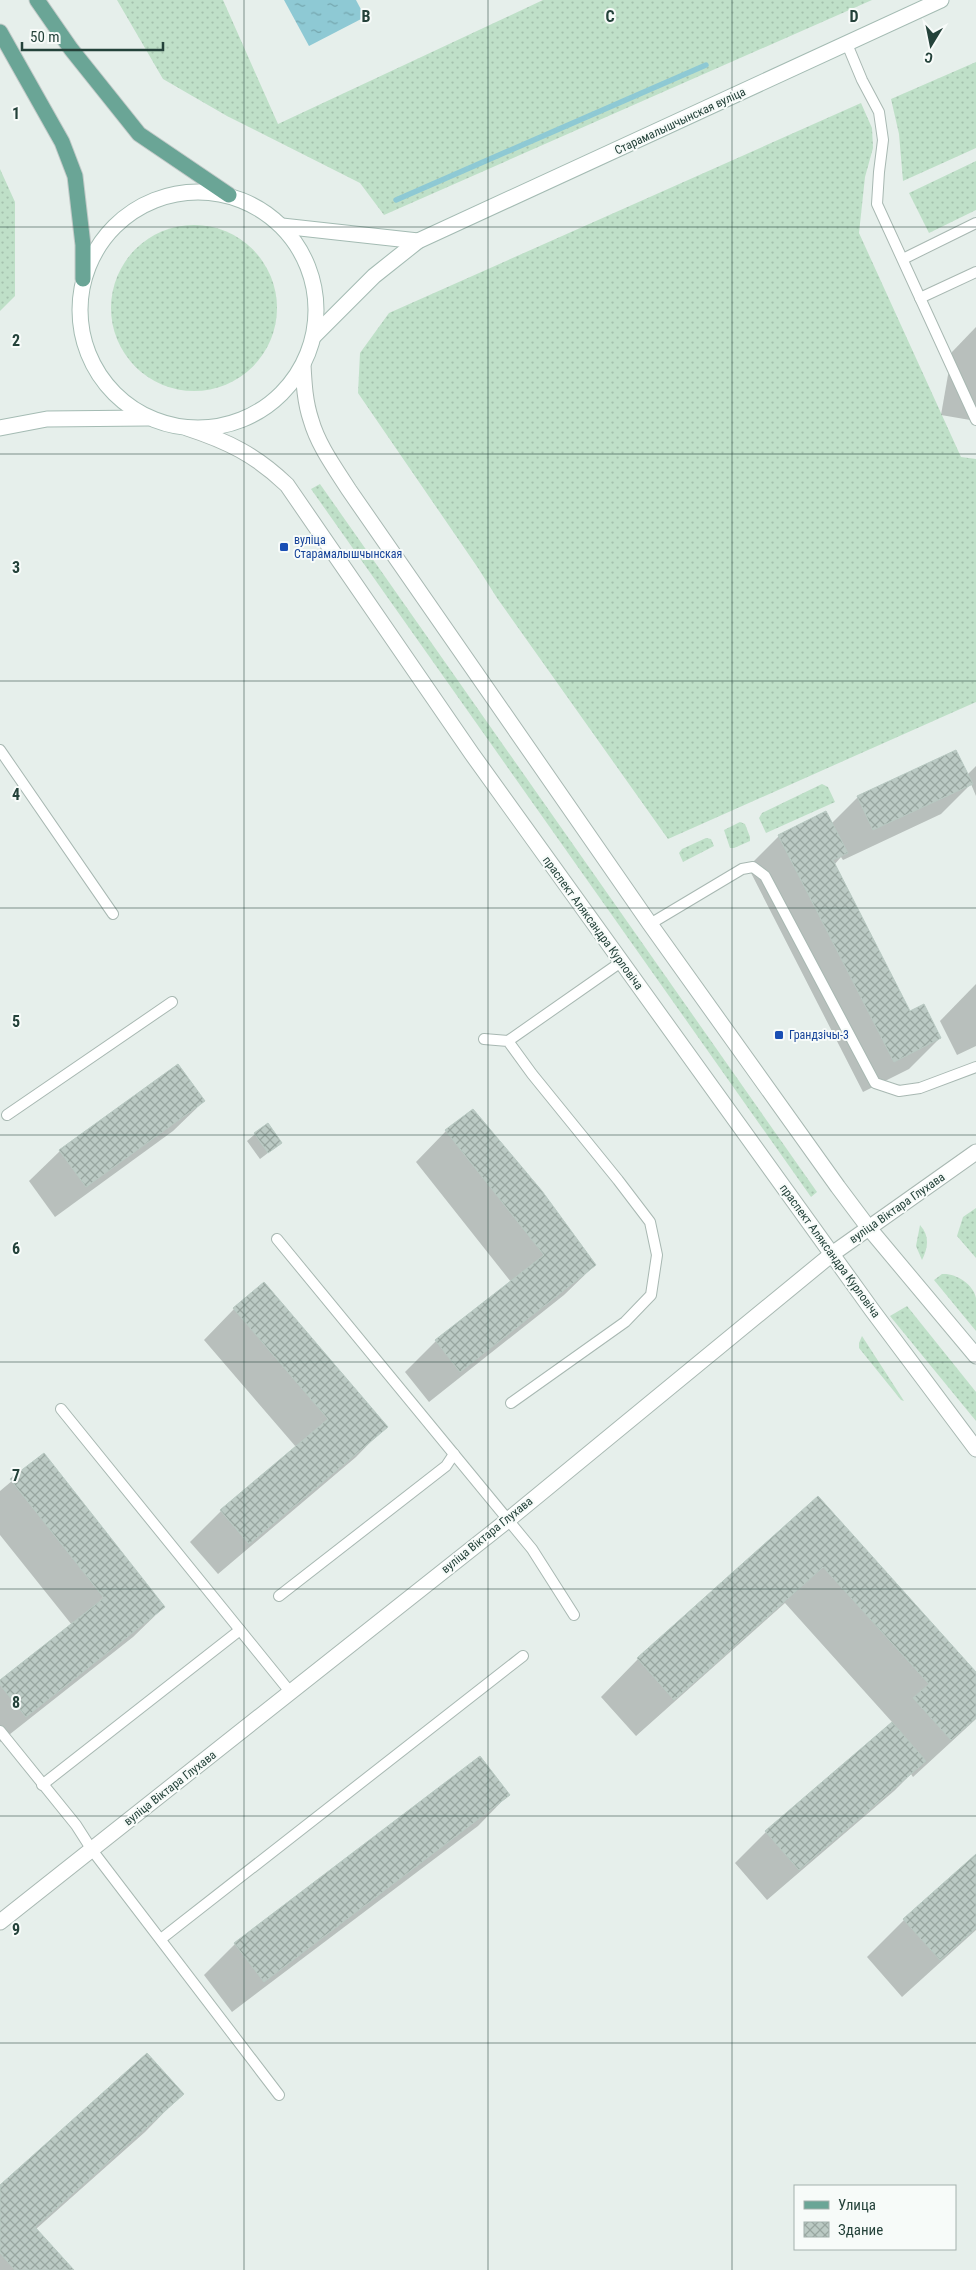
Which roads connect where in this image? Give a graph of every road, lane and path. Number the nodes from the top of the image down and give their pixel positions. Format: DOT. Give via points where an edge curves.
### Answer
graph roads {
  1 [pos="37,0"];
  2 [pos="941,0"];
  3 [pos="0,32"];
  4 [pos="847,44"];
  5 [pos="229,195"];
  6 [pos="976,223"];
  7 [pos="282,226"];
  8 [pos="418,241"];
  9 [pos="903,259"];
  10 [pos="976,272"];
  11 [pos="83,279"];
  12 [pos="920,298"];
  13 [pos="314,336"];
  14 [pos="304,365"];
  15 [pos="148,418"];
  16 [pos="976,420"];
  17 [pos="0,428"];
  18 [pos="187,428"];
  19 [pos="0,750"];
  20 [pos="113,914"];
  21 [pos="650,924"];
  22 [pos="621,962"];
  23 [pos="172,1002"];
  24 [pos="484,1039"];
  25 [pos="508,1041"];
  26 [pos="976,1067"];
  27 [pos="7,1115"];
  28 [pos="976,1152"];
  29 [pos="868,1228"];
  30 [pos="277,1239"];
  31 [pos="832,1254"];
  32 [pos="976,1356"];
  33 [pos="511,1403"];
  34 [pos="61,1408"];
  35 [pos="976,1449"];
  36 [pos="454,1454"];
  37 [pos="508,1520"];
  38 [pos="279,1596"];
  39 [pos="574,1615"];
  40 [pos="240,1630"];
  41 [pos="524,1656"];
  42 [pos="291,1693"];
  43 [pos="0,1731"];
  44 [pos="42,1785"];
  45 [pos="92,1850"];
  46 [pos="0,1922"];
  47 [pos="161,1939"];
  48 [pos="279,2095"];
  1 -- 5 [label="main road" via="71,49 139,134"];
  2 -- 4 [label="street, Старамалышчынская вуліца"];
  3 -- 11 [label="main road" via="62,142 75,176 83,245"];
  4 -- 8 [label="street, Старамалышчынская вуліца"];
  4 -- 9 [label="lane" via="879,112 883,140 877,204"];
  5 -- 7 [label="street, Старамалышчынская вуліца" via="258,207"];
  5 -- 11 [label="street, Старамалышчынская вуліца" via="184,192 160,197 137,207 111,229 96,248"];
  6 -- 9 [label="lane"];
  7 -- 8 [label="street"];
  7 -- 13 [label="street, Старамалышчынская вуліца" via="298,245 310,268 317,301"];
  8 -- 13 [label="street, Старамалышчынская вуліца" via="374,276"];
  9 -- 12 [label="lane"];
  10 -- 12 [label="lane"];
  11 -- 15 [label="street, Старамалышчынская вуліца" via="79,308 86,350 98,375 119,398"];
  12 -- 16 [label="lane"];
  13 -- 14 [label="street, Старамалышчынская вуліца"];
  14 -- 18 [label="street, Старамалышчынская вуліца" via="279,397 257,413 224,426"];
  14 -- 21 [label="street" via="311,422 339,475"];
  15 -- 17 [label="street" via="47,419"];
  15 -- 18 [label="street"];
  18 -- 22 [label="street, праспект Аляксандра Курловіча" via="249,453 287,484 472,754"];
  19 -- 20 [label="lane"];
  21 -- 26 [label="lane" via="742,869 753,867 765,876 875,1083 899,1091 920,1088"];
  21 -- 29 [label="street"];
  22 -- 25 [label="lane"];
  22 -- 31 [label="street, праспект Аляксандра Курловіча"];
  23 -- 27 [label="lane"];
  24 -- 25 [label="lane"];
  25 -- 33 [label="lane" via="650,1222 658,1255 650,1295 625,1322"];
  28 -- 29 [label="street, вуліца Віктара Глухава"];
  29 -- 31 [label="street, вуліца Віктара Глухава"];
  29 -- 32 [label="street"];
  30 -- 36 [label="lane"];
  31 -- 35 [label="street, праспект Аляксандра Курловіча"];
  31 -- 37 [label="street, вуліца Віктара Глухава"];
  34 -- 40 [label="lane"];
  36 -- 37 [label="lane"];
  36 -- 38 [label="lane" via="446,1466"];
  37 -- 39 [label="lane" via="532,1549"];
  37 -- 42 [label="street, вуліца Віктара Глухава"];
  40 -- 42 [label="lane"];
  40 -- 44 [label="lane"];
  41 -- 47 [label="lane"];
  42 -- 45 [label="street, вуліца Віктара Глухава"];
  43 -- 44 [label="lane"];
  44 -- 45 [label="lane" via="76,1825"];
  45 -- 46 [label="street, вуліца Віктара Глухава"];
  45 -- 47 [label="lane"];
  47 -- 48 [label="lane"];
}
